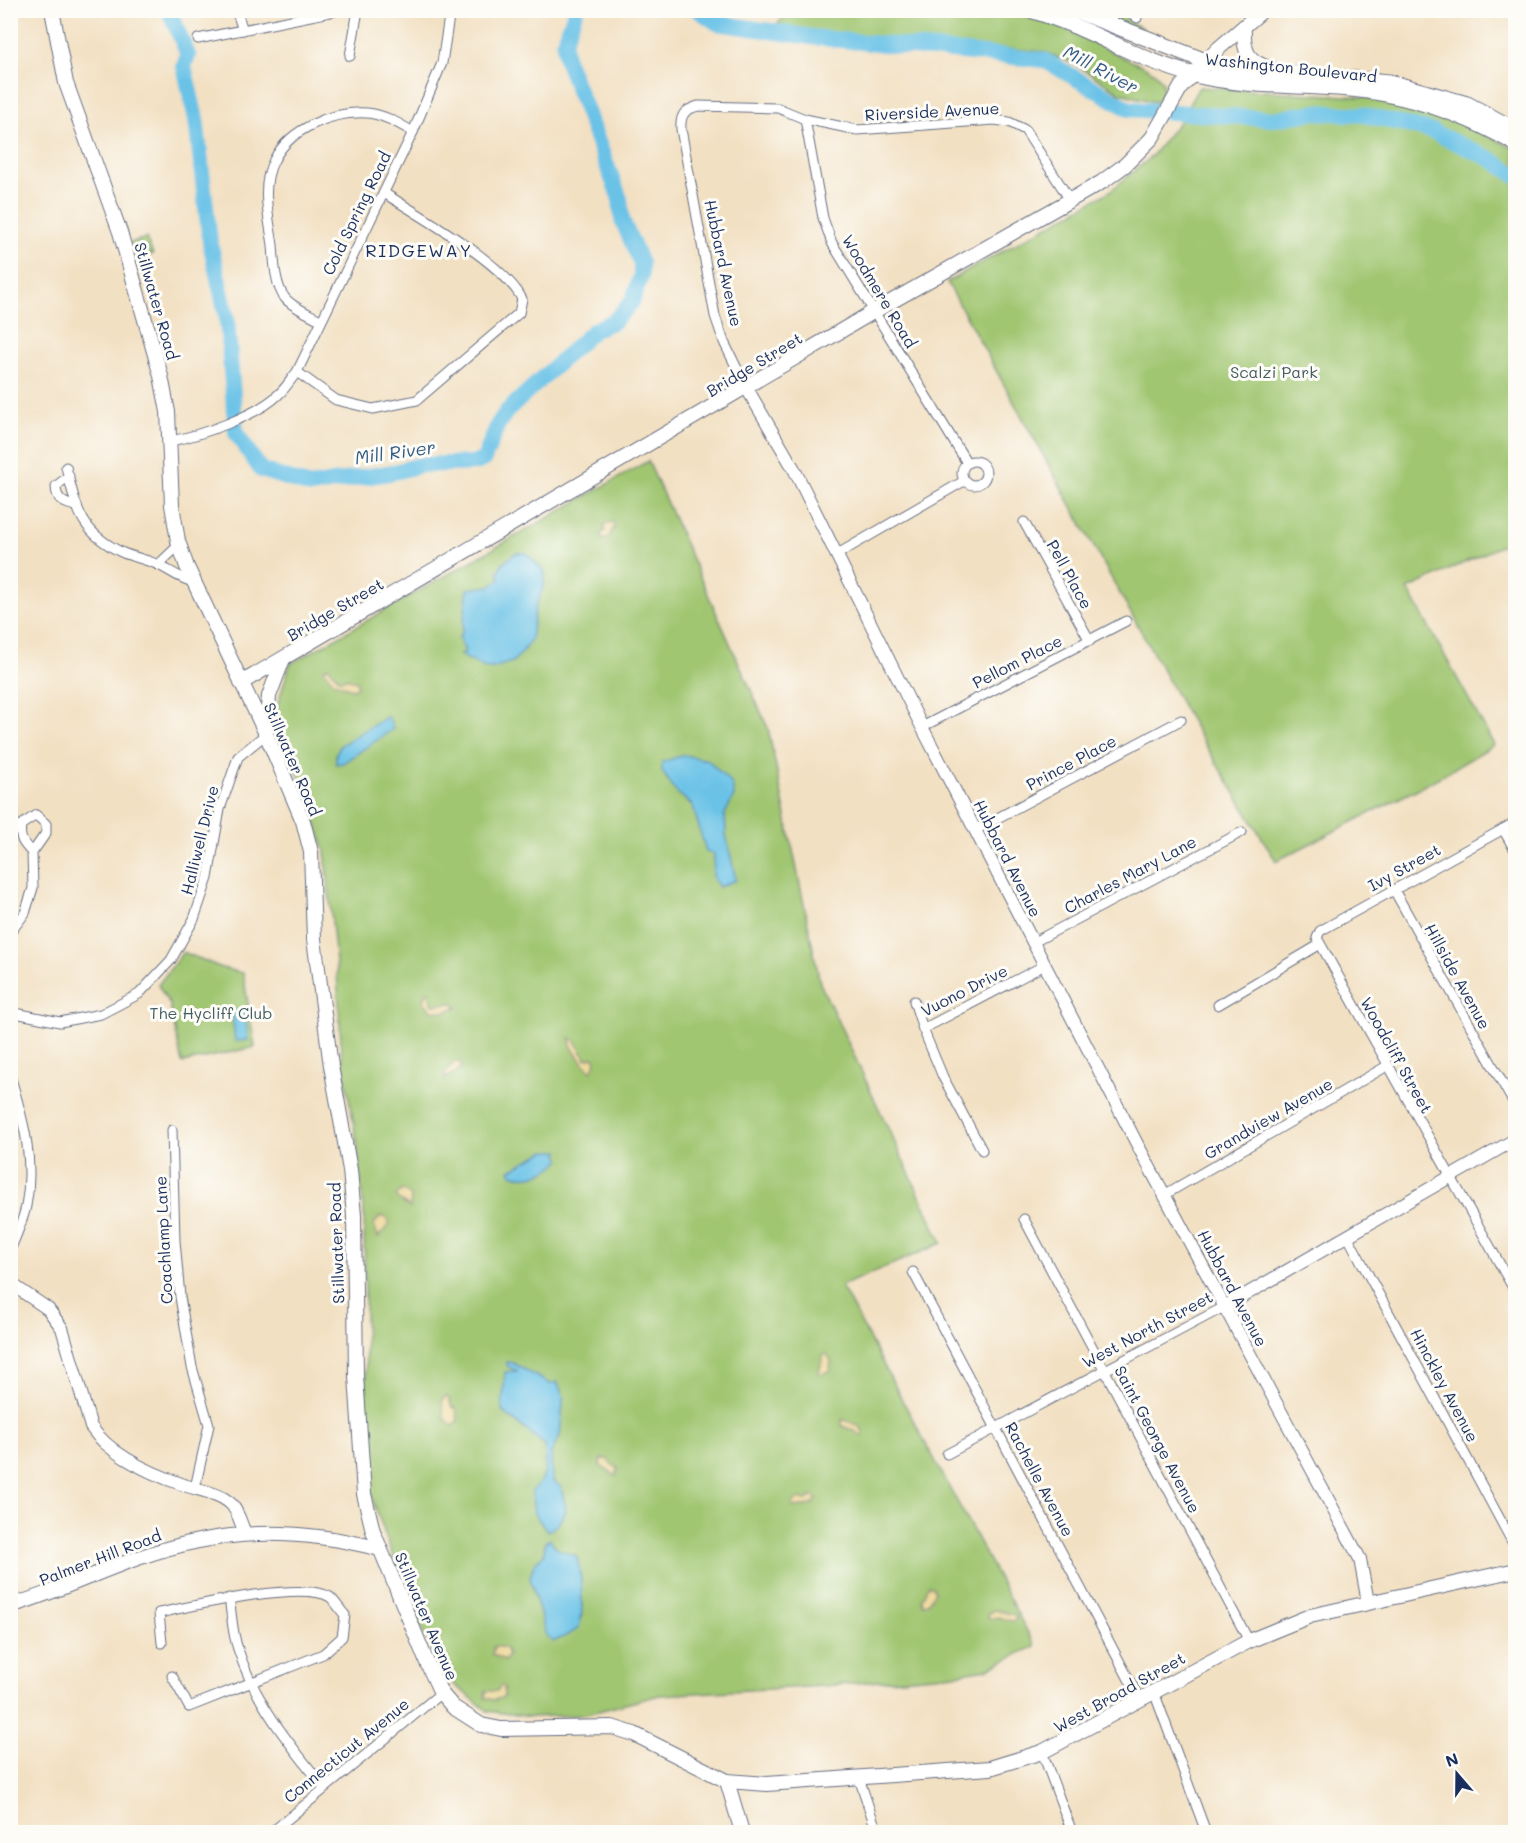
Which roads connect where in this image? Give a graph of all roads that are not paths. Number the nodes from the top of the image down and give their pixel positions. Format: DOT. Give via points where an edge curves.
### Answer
graph roads {
  1 [pos="52,10"];
  2 [pos="236,10"];
  3 [pos="340,10"];
  4 [pos="357,10"];
  5 [pos="450,10"];
  6 [pos="1030,10"];
  7 [pos="1074,10"];
  8 [pos="1128,10"];
  9 [pos="1263,10"];
  10 [pos="1137,18"];
  11 [pos="1244,27"];
  12 [pos="243,30"];
  13 [pos="198,39"];
  14 [pos="350,56"];
  15 [pos="1205,62"];
  16 [pos="1288,73"];
  17 [pos="1192,75"];
  18 [pos="687,110"];
  19 [pos="805,119"];
  20 [pos="1515,130"];
  21 [pos="413,132"];
  22 [pos="1515,144"];
  23 [pos="384,194"];
  24 [pos="1070,200"];
  25 [pos="873,312"];
  26 [pos="320,320"];
  27 [pos="297,372"];
  28 [pos="746,387"];
  29 [pos="171,441"];
  30 [pos="967,463"];
  31 [pos="964,481"];
  32 [pos="77,506"];
  33 [pos="1024,522"];
  34 [pos="179,544"];
  35 [pos="836,555"];
  36 [pos="158,565"];
  37 [pos="194,582"];
  38 [pos="1126,621"];
  39 [pos="1090,641"];
  40 [pos="284,659"];
  41 [pos="241,683"];
  42 [pos="1180,720"];
  43 [pos="922,727"];
  44 [pos="266,734"];
  45 [pos="1515,822"];
  46 [pos="1503,829"];
  47 [pos="975,830"];
  48 [pos="1242,832"];
  49 [pos="1515,852"];
  50 [pos="32,853"];
  51 [pos="1394,890"];
  52 [pos="10,933"];
  53 [pos="1032,942"];
  54 [pos="1319,945"];
  55 [pos="1043,966"];
  56 [pos="914,1001"];
  57 [pos="1218,1005"];
  58 [pos="12,1013"];
  59 [pos="10,1025"];
  60 [pos="922,1029"];
  61 [pos="1387,1066"];
  62 [pos="10,1075"];
  63 [pos="1515,1107"];
  64 [pos="172,1130"];
  65 [pos="1515,1139"];
  66 [pos="982,1150"];
  67 [pos="1450,1178"];
  68 [pos="1164,1195"];
  69 [pos="1024,1219"];
  70 [pos="1348,1237"];
  71 [pos="10,1250"];
  72 [pos="913,1272"];
  73 [pos="10,1283"];
  74 [pos="1515,1293"];
  75 [pos="1224,1307"];
  76 [pos="1105,1370"];
  77 [pos="996,1428"];
  78 [pos="947,1454"];
  79 [pos="195,1488"];
  80 [pos="245,1533"];
  81 [pos="380,1549"];
  82 [pos="1515,1549"];
  83 [pos="1515,1570"];
  84 [pos="229,1598"];
  85 [pos="1368,1602"];
  86 [pos="10,1606"];
  87 [pos="1249,1641"];
  88 [pos="162,1643"];
  89 [pos="172,1677"];
  90 [pos="252,1683"];
  91 [pos="1154,1692"];
  92 [pos="441,1693"];
  93 [pos="1140,1700"];
  94 [pos="1042,1752"];
  95 [pos="859,1778"];
  96 [pos="727,1781"];
  97 [pos="324,1787"];
  98 [pos="272,1833"];
  99 [pos="742,1833"];
  100 [pos="878,1833"];
  101 [pos="1072,1833"];
  102 [pos="1206,1833"];
  1 -- 29 [label="main road, Stillwater Road" via="66,83 120,232 150,335"];
  2 -- 12 [label="street"];
  3 -- 12 [label="street"];
  4 -- 14 [label="street"];
  5 -- 21 [label="street, Cold Spring Road" via="442,63"];
  6 -- 17 [label="main road, Washington Boulevard" via="1078,26"];
  7 -- 15 [label="main road, Washington Boulevard"];
  8 -- 10 [label="street"];
  9 -- 11 [label="main road, Bridge Street"];
  11 -- 15 [label="main road, Bridge Street"];
  11 -- 16 [label="main road" via="1244,50 1250,59"];
  12 -- 13 [label="street"];
  15 -- 16 [label="main road, Washington Boulevard" via="1247,71"];
  15 -- 17 [label="main road, Bridge Street"];
  16 -- 20 [label="main road, Washington Boulevard" via="1389,82 1427,91 1467,104"];
  17 -- 22 [label="main road, Washington Boulevard" via="1257,85 1383,94 1467,118"];
  17 -- 24 [label="main road, Bridge Street" via="1172,99 1152,138 1110,176"];
  18 -- 19 [label="street, Riverside Avenue" via="698,106 762,106"];
  18 -- 28 [label="street, Hubbard Avenue" via="682,115 681,129 715,316"];
  19 -- 24 [label="street, Riverside Avenue" via="857,130 1009,122 1025,130"];
  19 -- 25 [label="street, Woodmere Road" via="823,218 832,243"];
  21 -- 23 [label="street, Cold Spring Road"];
  21 -- 26 [label="street" via="368,113 334,116 309,125 291,138 273,160 266,191 276,273 284,298"];
  23 -- 26 [label="street, Cold Spring Road"];
  23 -- 27 [label="street" via="453,236 516,287 522,299 519,313 417,400 373,409 336,400"];
  24 -- 25 [label="main road, Bridge Street"];
  25 -- 28 [label="main road, Bridge Street"];
  25 -- 30 [label="street, Woodmere Road"];
  26 -- 27 [label="street, Cold Spring Road"];
  27 -- 29 [label="street, Cold Spring Road" via="278,395 255,410 191,437"];
  28 -- 35 [label="street, Hubbard Avenue" via="794,469"];
  28 -- 40 [label="main road, Bridge Street"];
  29 -- 34 [label="main road, Stillwater Road" via="172,505"];
  30 -- 31 [label="street" via="962,471"];
  30 -- 31 [label="street, Woodmere Road" via="980,463 987,474 979,485"];
  31 -- 35 [label="street, Woodmere Road"];
  32 -- 32 [label="street" via="68,471 56,486 56,494 61,501"];
  32 -- 36 [label="street" via="87,529 98,539"];
  33 -- 39 [label="street, Pell Place"];
  34 -- 36 [label="street"];
  34 -- 37 [label="main road, Stillwater Road"];
  35 -- 43 [label="street, Hubbard Avenue"];
  36 -- 37 [label="street"];
  37 -- 41 [label="main road, Stillwater Road"];
  38 -- 39 [label="street, Pellom Place"];
  39 -- 43 [label="street, Pellom Place"];
  40 -- 41 [label="main road, Bridge Street"];
  40 -- 44 [label="main road" via="269,696"];
  41 -- 44 [label="main road, Stillwater Road"];
  42 -- 47 [label="street, Prince Place"];
  43 -- 47 [label="street, Hubbard Avenue"];
  44 -- 58 [label="street, Halliwell Drive" via="238,757 220,809 208,878 194,919 171,960 139,994 101,1014 60,1022"];
  44 -- 81 [label="main road, Stillwater Road" via="303,821 311,852 316,950 350,1170 359,1449 364,1494"];
  45 -- 46 [label="street, Ivy Street"];
  46 -- 49 [label="street"];
  46 -- 51 [label="street, Ivy Street"];
  47 -- 53 [label="street, Hubbard Avenue"];
  48 -- 53 [label="street, Charles Mary Lane"];
  50 -- 52 [label="street" via="33,888 25,913"];
  51 -- 54 [label="street, Ivy Street" via="1320,931"];
  51 -- 63 [label="street, Hillside Avenue"];
  53 -- 55 [label="street, Hubbard Avenue"];
  54 -- 57 [label="street"];
  54 -- 61 [label="street, Woodcliff Street"];
  55 -- 60 [label="street, Vuono Drive"];
  55 -- 68 [label="street, Hubbard Avenue"];
  56 -- 60 [label="street, Vuono Drive"];
  58 -- 59 [label="street"];
  60 -- 66 [label="street"];
  61 -- 67 [label="street, Woodcliff Street"];
  61 -- 68 [label="street, Grandview Avenue"];
  62 -- 71 [label="street" via="31,1164 26,1207"];
  64 -- 79 [label="street, Coachlamp Lane" via="180,1297 192,1367 209,1425"];
  65 -- 67 [label="street, West North Street"];
  67 -- 70 [label="street, West North Street"];
  67 -- 74 [label="street, Woodcliff Street"];
  68 -- 75 [label="street, Hubbard Avenue"];
  69 -- 76 [label="street, Saint George Avenue"];
  70 -- 75 [label="street, West North Street"];
  70 -- 82 [label="street, Hinckley Avenue"];
  72 -- 77 [label="street, Rachelle Avenue"];
  73 -- 79 [label="street" via="48,1309 62,1328 91,1427 100,1440 129,1460"];
  75 -- 76 [label="street, West North Street"];
  75 -- 85 [label="street, Hubbard Avenue" via="1360,1559"];
  76 -- 77 [label="street, West North Street"];
  76 -- 87 [label="street, Saint George Avenue"];
  77 -- 78 [label="street, West North Street"];
  77 -- 93 [label="street, Rachelle Avenue"];
  79 -- 80 [label="street" via="233,1506"];
  80 -- 81 [label="main road, Palmer Hill Road" via="312,1534"];
  80 -- 86 [label="main road, Palmer Hill Road" via="167,1549"];
  81 -- 92 [label="main road, Stillwater Avenue"];
  83 -- 85 [label="main road, West Broad Street"];
  84 -- 88 [label="street" via="159,1612"];
  84 -- 90 [label="street" via="237,1648"];
  84 -- 90 [label="street" via="302,1592 330,1597 345,1615 342,1637 323,1654"];
  85 -- 87 [label="main road, West Broad Street" via="1310,1616"];
  87 -- 91 [label="main road, West Broad Street"];
  89 -- 90 [label="street" via="189,1707"];
  90 -- 97 [label="street" via="276,1726"];
  91 -- 93 [label="main road, West Broad Street"];
  91 -- 102 [label="street"];
  92 -- 96 [label="main road, Stillwater Avenue" via="453,1707 485,1726 545,1730 612,1727 634,1734"];
  92 -- 97 [label="street, Connecticut Avenue"];
  93 -- 94 [label="main road, West Broad Street"];
  94 -- 95 [label="main road, West Broad Street" via="990,1768"];
  94 -- 101 [label="street"];
  95 -- 96 [label="main road, West Broad Street" via="767,1784"];
  95 -- 100 [label="street"];
  96 -- 99 [label="main road"];
  97 -- 98 [label="street, Connecticut Avenue"];
}
